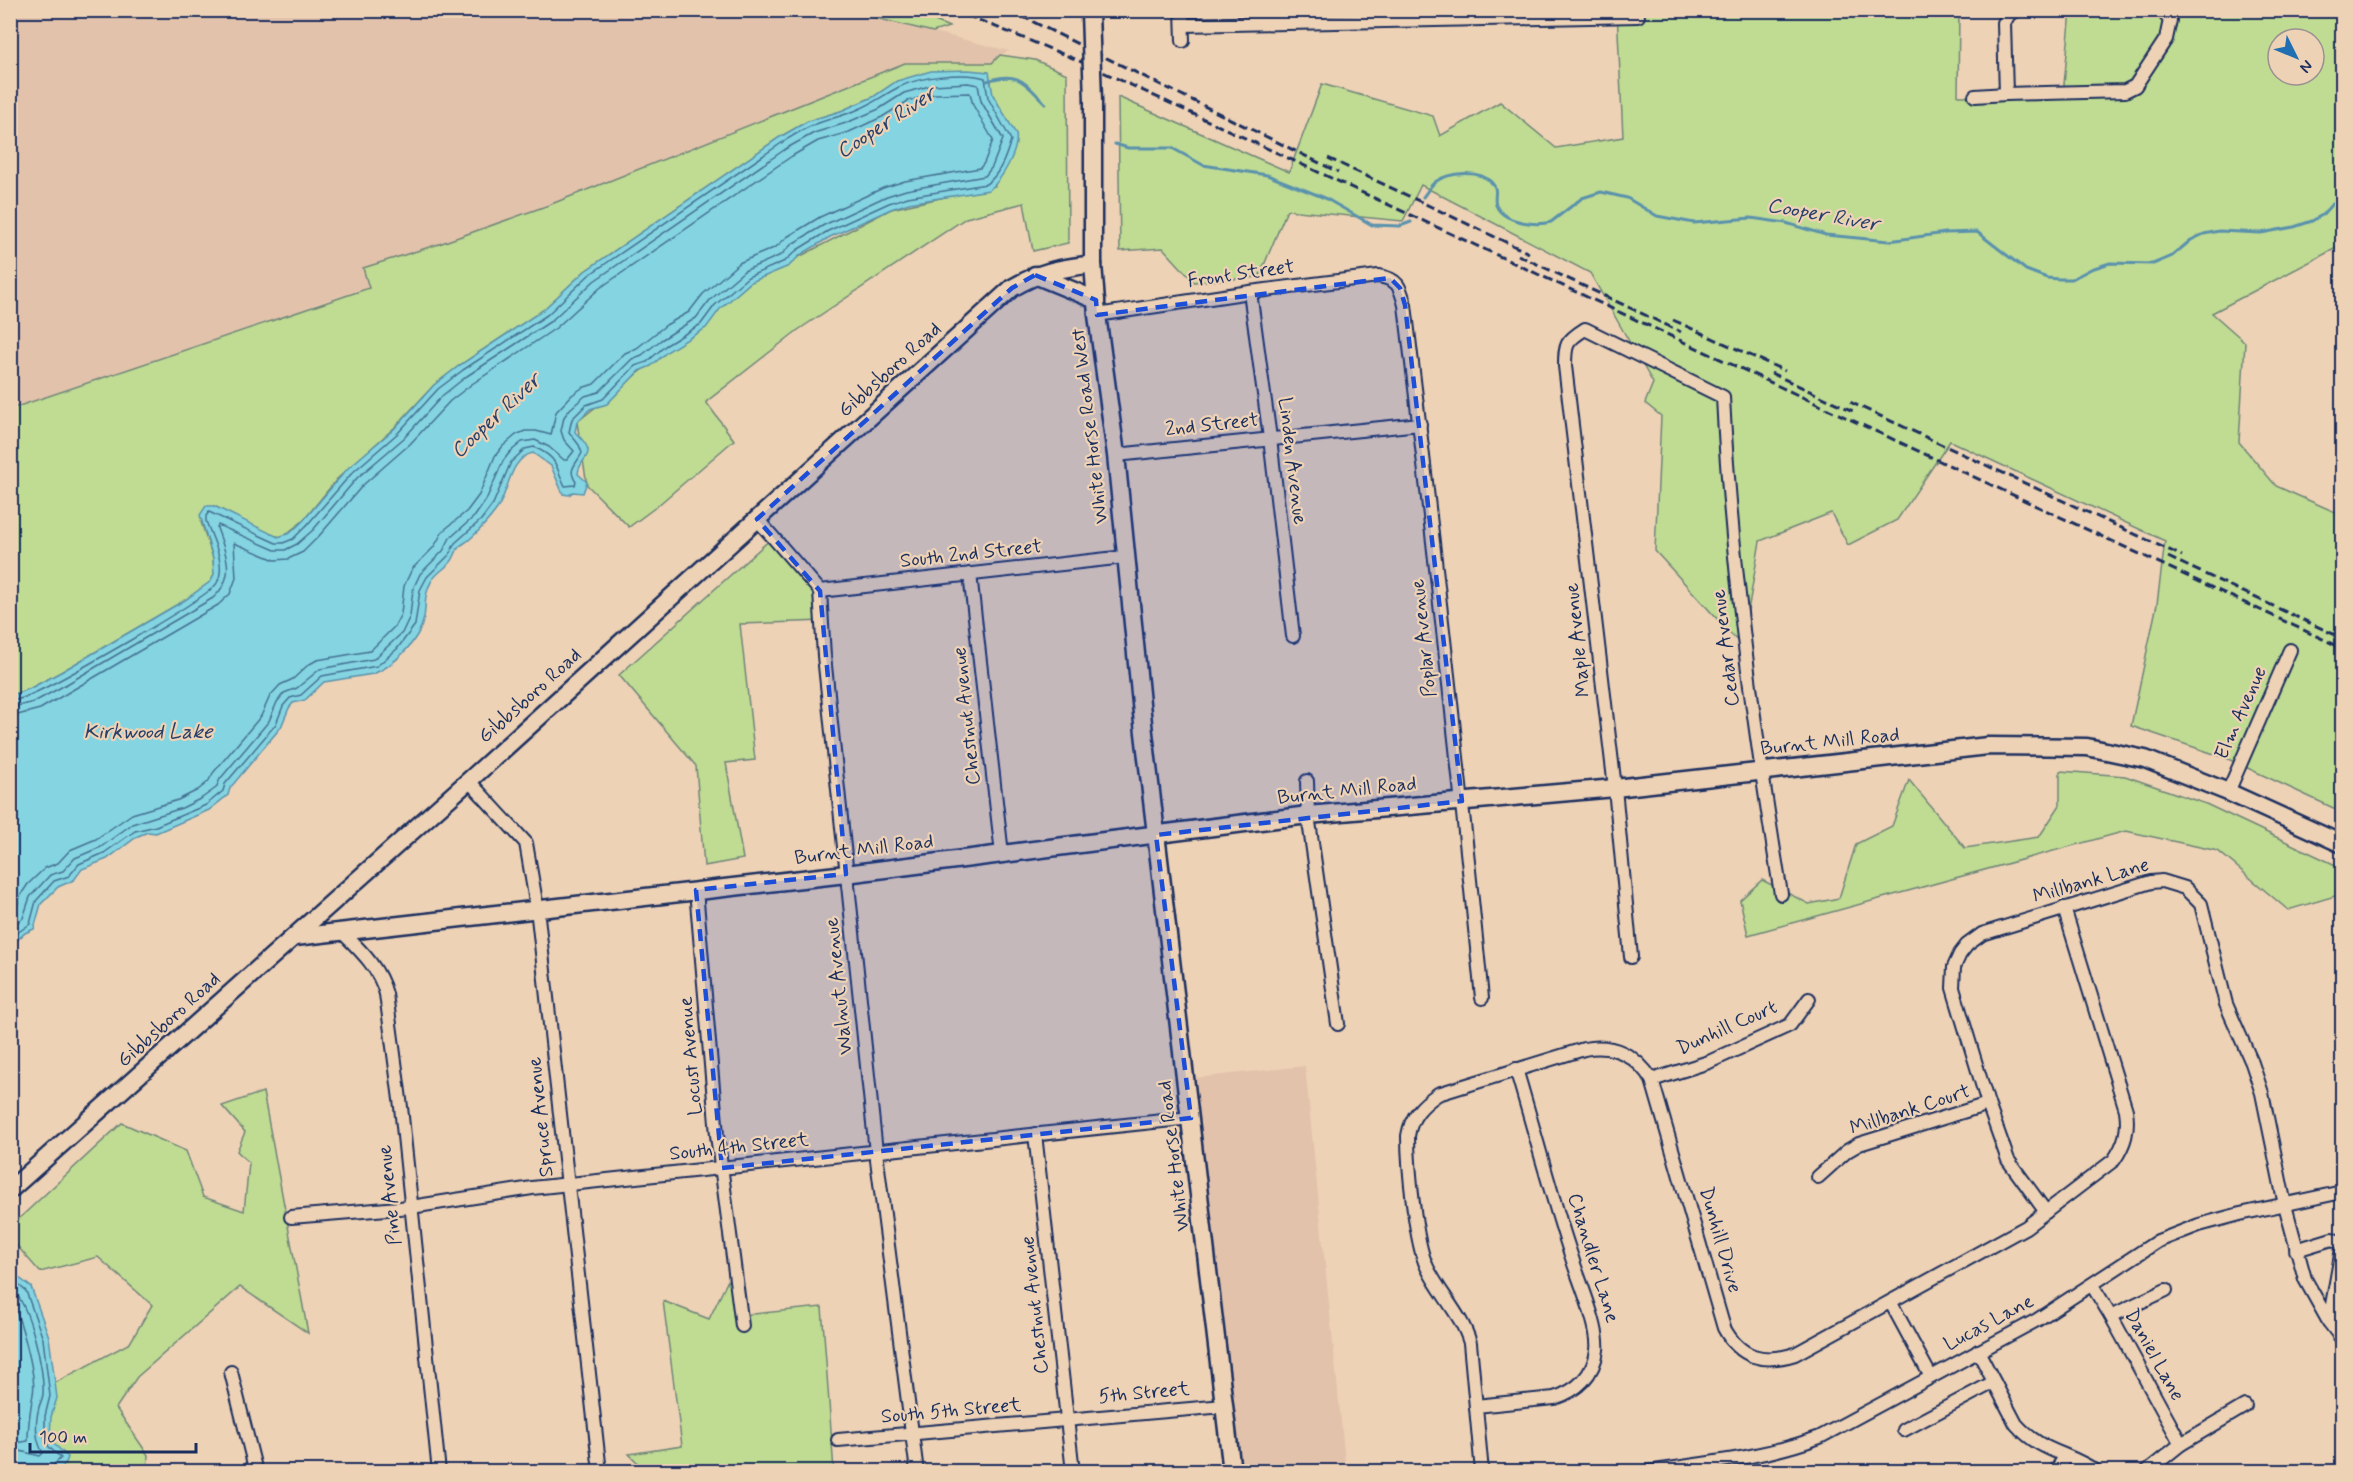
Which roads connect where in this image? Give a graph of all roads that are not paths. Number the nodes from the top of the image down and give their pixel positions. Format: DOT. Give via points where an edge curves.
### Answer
graph roads {
  1 [pos="1182,10"];
  2 [pos="2018,10"];
  3 [pos="2161,10"];
  4 [pos="1090,11"];
  5 [pos="1483,15"];
  6 [pos="1330,16"];
  7 [pos="1638,16"];
  8 [pos="1183,25"];
  9 [pos="1183,40"];
  10 [pos="2006,94"];
  11 [pos="1975,96"];
  12 [pos="1094,264"];
  13 [pos="1035,274"];
  14 [pos="1390,278"];
  15 [pos="1250,292"];
  16 [pos="1097,307"];
  17 [pos="1585,329"];
  18 [pos="1420,424"];
  19 [pos="1270,438"];
  20 [pos="1116,455"];
  21 [pos="757,519"];
  22 [pos="1125,556"];
  23 [pos="970,574"];
  24 [pos="820,591"];
  25 [pos="1293,636"];
  26 [pos="2290,650"];
  27 [pos="1760,771"];
  28 [pos="468,780"];
  29 [pos="1307,781"];
  30 [pos="1615,788"];
  31 [pos="2228,792"];
  32 [pos="1462,801"];
  33 [pos="1308,815"];
  34 [pos="1156,835"];
  35 [pos="2343,844"];
  36 [pos="1002,854"];
  37 [pos="846,874"];
  38 [pos="696,890"];
  39 [pos="1781,894"];
  40 [pos="2064,908"];
  41 [pos="537,909"];
  42 [pos="341,931"];
  43 [pos="295,936"];
  44 [pos="1631,957"];
  45 [pos="1482,998"];
  46 [pos="1809,999"];
  47 [pos="1338,1024"];
  48 [pos="1516,1070"];
  49 [pos="1652,1080"];
  50 [pos="1988,1104"];
  51 [pos="1191,1118"];
  52 [pos="1035,1134"];
  53 [pos="876,1152"];
  54 [pos="722,1168"];
  55 [pos="1818,1177"];
  56 [pos="568,1184"];
  57 [pos="10,1190"];
  58 [pos="2343,1192"];
  59 [pos="2285,1205"];
  60 [pos="411,1207"];
  61 [pos="2046,1212"];
  62 [pos="291,1216"];
  63 [pos="2343,1243"];
  64 [pos="2343,1249"];
  65 [pos="2296,1250"];
  66 [pos="2092,1285"];
  67 [pos="2166,1290"];
  68 [pos="1891,1303"];
  69 [pos="2111,1316"];
  70 [pos="2329,1322"];
  71 [pos="742,1326"];
  72 [pos="2343,1339"];
  73 [pos="1978,1351"];
  74 [pos="231,1372"];
  75 [pos="1931,1377"];
  76 [pos="1994,1382"];
  77 [pos="1224,1406"];
  78 [pos="1476,1406"];
  79 [pos="2245,1406"];
  80 [pos="1067,1420"];
  81 [pos="1904,1430"];
  82 [pos="913,1434"];
  83 [pos="838,1440"];
  84 [pos="2181,1444"];
  85 [pos="2065,1457"];
  86 [pos="1673,1470"];
  87 [pos="2148,1471"];
  88 [pos="256,1472"];
  89 [pos="439,1472"];
  90 [pos="600,1472"];
  91 [pos="916,1472"];
  92 [pos="1073,1472"];
  93 [pos="1232,1472"];
  94 [pos="1482,1472"];
  95 [pos="1647,1472"];
  96 [pos="2055,1472"];
  97 [pos="2097,1472"];
  1 -- 8 [label="street"];
  2 -- 10 [label="street" via="2009,14 2004,23"];
  3 -- 10 [label="street" via="2170,20 2166,39 2135,86 2125,91"];
  4 -- 12 [label="main road, White Horse Road West, bridge"];
  5 -- 6 [label="street"];
  5 -- 7 [label="street"];
  6 -- 8 [label="street"];
  8 -- 9 [label="street"];
  10 -- 11 [label="street"];
  12 -- 13 [label="main road, Gibbsboro Road"];
  12 -- 16 [label="main road, White Horse Road West"];
  13 -- 16 [label="main road"];
  13 -- 21 [label="main road, Gibbsboro Road" via="1012,288"];
  14 -- 15 [label="street, Front Street" via="1378,276"];
  14 -- 18 [label="street, Poplar Avenue" via="1400,288 1405,304"];
  15 -- 16 [label="street, Front Street"];
  15 -- 19 [label="street, Linden Avenue"];
  16 -- 20 [label="main road, White Horse Road West"];
  17 -- 27 [label="street, Cedar Avenue" via="1723,397 1735,554"];
  17 -- 30 [label="street, Maple Avenue" via="1566,344 1565,366"];
  18 -- 19 [label="street, 2nd Street"];
  18 -- 32 [label="street, Poplar Avenue"];
  19 -- 20 [label="street, 2nd Street"];
  19 -- 25 [label="street, Linden Avenue"];
  20 -- 22 [label="main road, White Horse Road West"];
  21 -- 24 [label="street"];
  21 -- 28 [label="main road, Gibbsboro Road"];
  22 -- 23 [label="street, South 2nd Street"];
  22 -- 34 [label="main road, White Horse Road West"];
  23 -- 24 [label="street, South 2nd Street"];
  23 -- 36 [label="street, Chestnut Avenue"];
  24 -- 37 [label="street, Walnut Avenue"];
  26 -- 31 [label="street, Elm Avenue"];
  27 -- 30 [label="main road, Burnt Mill Road"];
  27 -- 31 [label="main road, Burnt Mill Road" via="1988,746 2086,747 2145,759"];
  27 -- 39 [label="street, Cedar Avenue"];
  28 -- 41 [label="street, Spruce Avenue" via="526,843"];
  28 -- 43 [label="main road, Gibbsboro Road"];
  29 -- 33 [label="street"];
  30 -- 32 [label="main road, Burnt Mill Road"];
  30 -- 44 [label="street, Maple Avenue"];
  31 -- 35 [label="main road, Burnt Mill Road"];
  32 -- 33 [label="main road, Burnt Mill Road"];
  32 -- 45 [label="street, Poplar Avenue"];
  33 -- 34 [label="main road, Burnt Mill Road"];
  33 -- 47 [label="street"];
  34 -- 36 [label="main road, Burnt Mill Road"];
  34 -- 51 [label="main road, White Horse Road"];
  36 -- 37 [label="main road, Burnt Mill Road"];
  37 -- 38 [label="main road, Burnt Mill Road"];
  37 -- 53 [label="street, Walnut Avenue"];
  38 -- 41 [label="main road, Burnt Mill Road"];
  38 -- 54 [label="street, Locust Avenue"];
  40 -- 50 [label="street, Millbank Lane" via="1982,934 1967,945 1954,967 1953,988"];
  40 -- 59 [label="street, Millbank Lane" via="2151,882 2172,883 2195,896 2205,915 2226,1004 2257,1076"];
  40 -- 61 [label="street, Dunhill Drive" via="2128,1122 2126,1138 2114,1160"];
  41 -- 42 [label="main road, Burnt Mill Road"];
  41 -- 56 [label="street, Spruce Avenue"];
  42 -- 43 [label="main road, Burnt Mill Road"];
  42 -- 60 [label="street, Pine Avenue" via="370,959 386,994"];
  43 -- 57 [label="main road, Gibbsboro Road"];
  46 -- 49 [label="street, Dunhill Court" via="1790,1025 1709,1062"];
  48 -- 49 [label="street, Dunhill Drive" via="1573,1051 1611,1047 1636,1060"];
  48 -- 78 [label="street, Dunhill Drive" via="1438,1094 1416,1114 1408,1136 1423,1258 1467,1334"];
  48 -- 78 [label="street, Chandler Lane" via="1598,1340 1597,1349 1584,1381 1566,1395"];
  49 -- 68 [label="street, Dunhill Drive" via="1720,1316 1737,1346 1759,1358 1784,1358"];
  50 -- 55 [label="street, Millbank Court" via="1858,1144"];
  50 -- 61 [label="street, Millbank Lane" via="2008,1160"];
  51 -- 52 [label="street, South 4th Street"];
  51 -- 77 [label="main road, White Horse Road"];
  52 -- 53 [label="street, South 4th Street"];
  52 -- 80 [label="street, Chestnut Avenue"];
  53 -- 54 [label="street, South 4th Street"];
  53 -- 82 [label="street, Walnut Avenue"];
  54 -- 56 [label="street, South 4th Street"];
  54 -- 71 [label="street, Locust Avenue"];
  56 -- 60 [label="street, South 4th Street"];
  56 -- 90 [label="street, Spruce Avenue"];
  58 -- 59 [label="street, Lucas Lane"];
  59 -- 65 [label="street, Millbank Lane"];
  59 -- 66 [label="street, Lucas Lane" via="2174,1233 2140,1251"];
  60 -- 62 [label="street, South 4th Street"];
  60 -- 89 [label="street, Pine Avenue"];
  61 -- 68 [label="street, Dunhill Drive"];
  63 -- 65 [label="street" via="2332,1239"];
  64 -- 70 [label="street"];
  65 -- 70 [label="street, Millbank Lane" via="2305,1279"];
  66 -- 69 [label="street, Daniel Lane"];
  66 -- 73 [label="street, Lucas Lane"];
  67 -- 69 [label="street"];
  68 -- 75 [label="street"];
  69 -- 84 [label="street, Daniel Lane"];
  70 -- 72 [label="street, Millbank Lane"];
  73 -- 75 [label="street, Lucas Lane"];
  73 -- 76 [label="street"];
  74 -- 88 [label="street"];
  75 -- 86 [label="street, Lucas Lane" via="1792,1448"];
  76 -- 81 [label="street"];
  76 -- 85 [label="street" via="2024,1434"];
  77 -- 80 [label="street, 5th Street"];
  77 -- 93 [label="main road, White Horse Road"];
  78 -- 94 [label="street, Dunhill Drive"];
  79 -- 84 [label="street"];
  80 -- 82 [label="street, South 5th Street"];
  80 -- 92 [label="street, Chestnut Avenue"];
  82 -- 83 [label="street, South 5th Street"];
  82 -- 91 [label="street, Walnut Avenue"];
  84 -- 87 [label="street"];
  85 -- 96 [label="street"];
  85 -- 97 [label="street"];
  86 -- 95 [label="street, Lucas Lane"];
}
